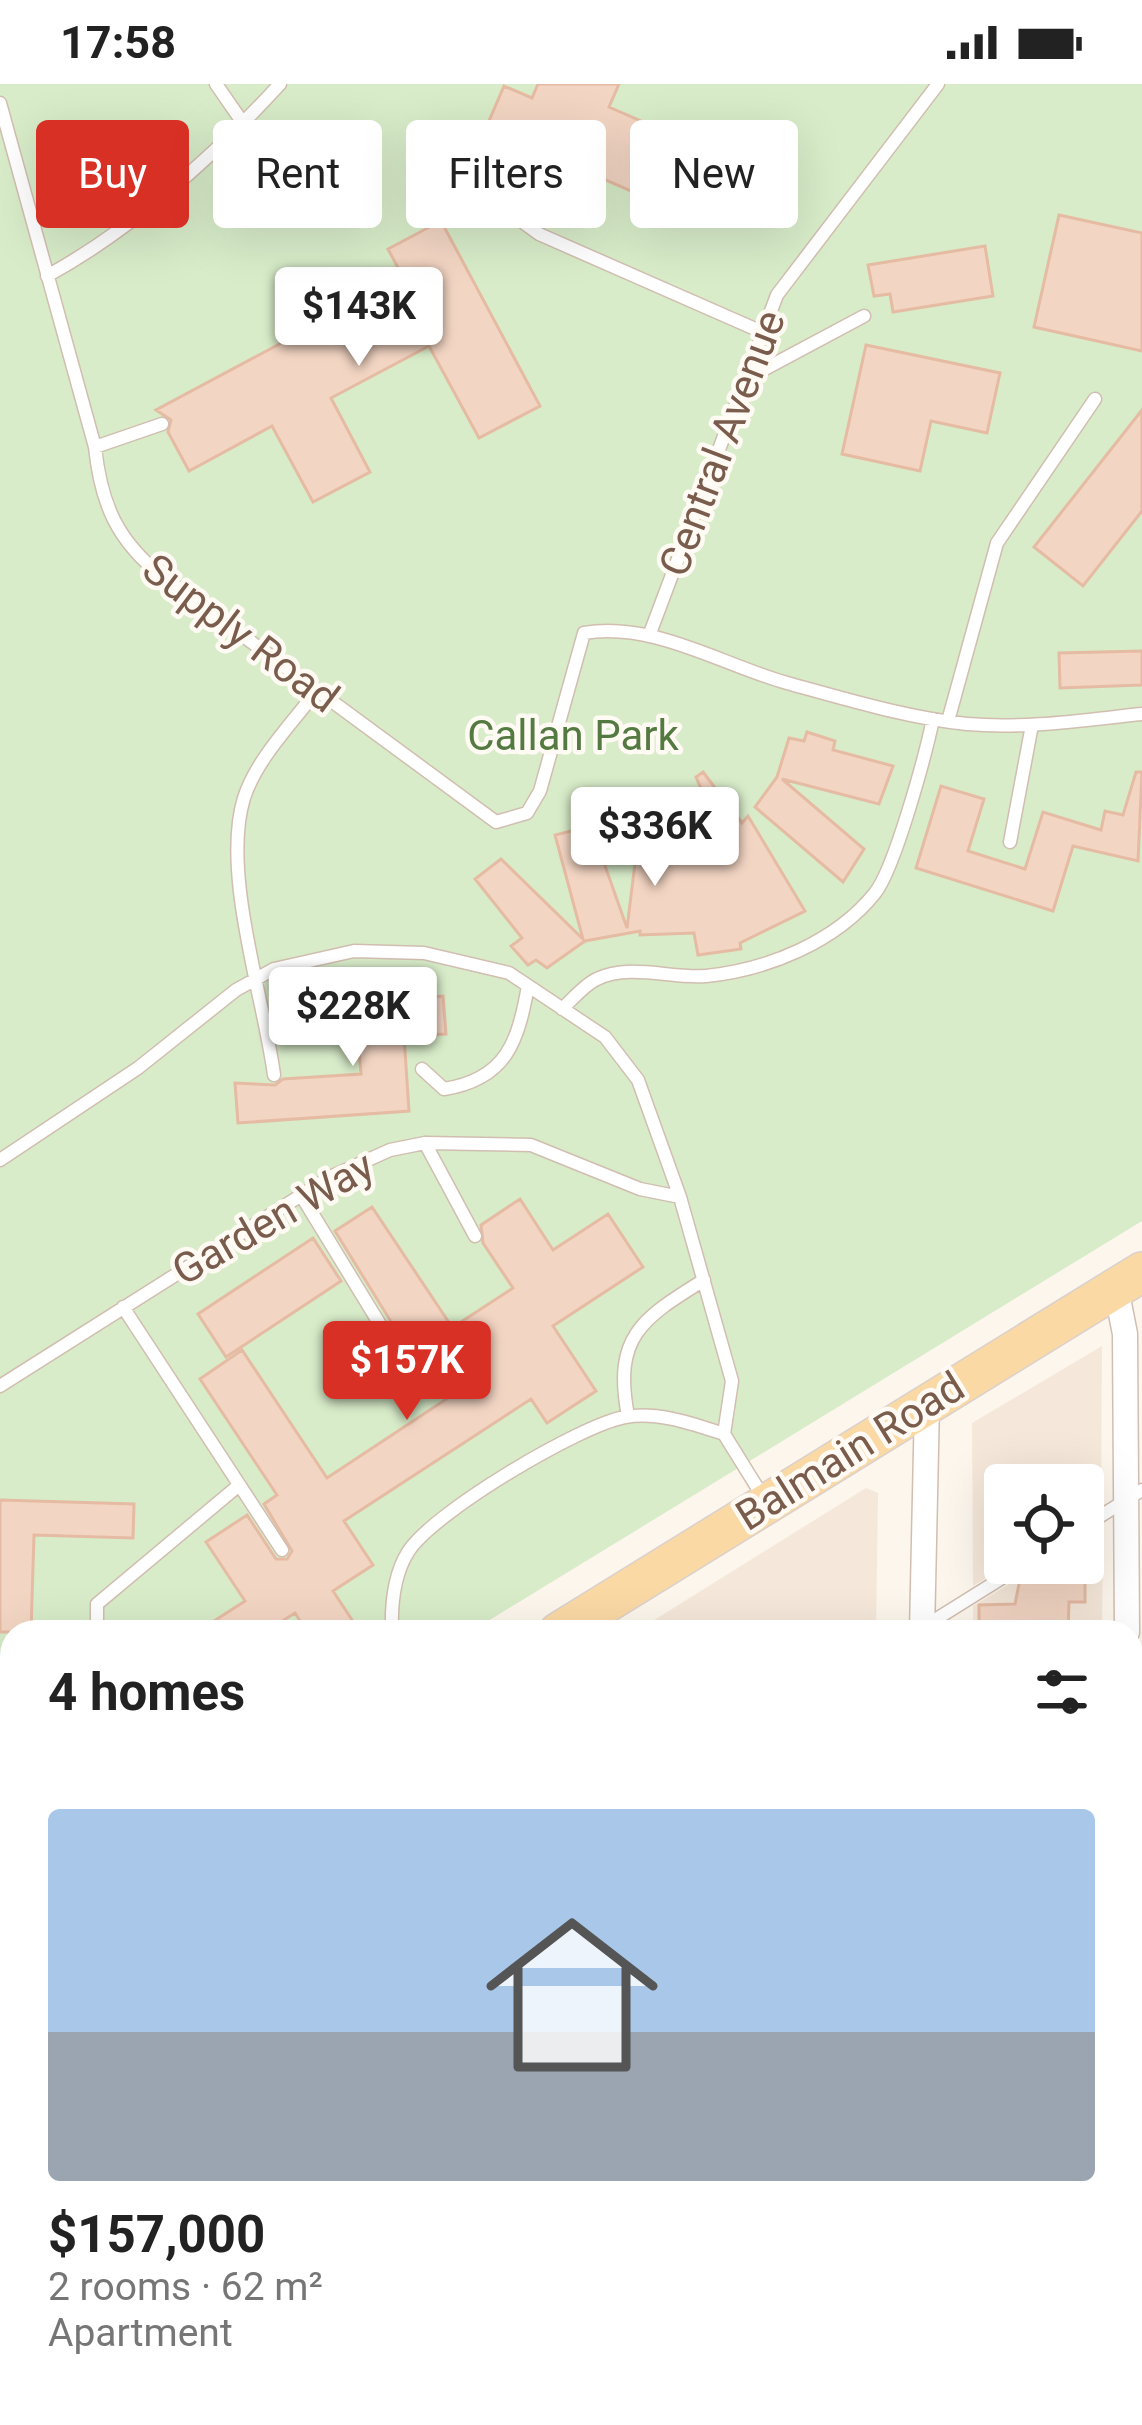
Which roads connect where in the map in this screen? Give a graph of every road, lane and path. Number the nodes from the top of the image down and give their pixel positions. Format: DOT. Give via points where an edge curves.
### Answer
graph roads {
  1 [pos="215,84"];
  2 [pos="280,84"];
  3 [pos="938,84"];
  4 [pos="0,103"];
  5 [pos="242,120"];
  6 [pos="247,120"];
  7 [pos="213,149"];
  8 [pos="531,228"];
  9 [pos="47,276"];
  10 [pos="864,316"];
  11 [pos="763,332"];
  12 [pos="745,380"];
  13 [pos="1095,399"];
  14 [pos="162,424"];
  15 [pos="95,447"];
  16 [pos="649,636"];
  17 [pos="317,690"];
  18 [pos="1142,714"];
  19 [pos="941,720"];
  20 [pos="1032,725"];
  21 [pos="1010,842"];
  22 [pos="255,980"];
  23 [pos="528,986"];
  24 [pos="562,1009"];
  25 [pos="422,1069"];
  26 [pos="274,1075"];
  27 [pos="424,1143"];
  28 [pos="0,1160"];
  29 [pos="301,1195"];
  30 [pos="680,1197"];
  31 [pos="476,1236"];
  32 [pos="704,1280"];
  33 [pos="1129,1280"];
  34 [pos="123,1307"];
  35 [pos="384,1331"];
  36 [pos="0,1386"];
  37 [pos="927,1404"];
  38 [pos="628,1416"];
  39 [pos="724,1434"];
  40 [pos="238,1486"];
  41 [pos="1135,1494"];
  42 [pos="766,1502"];
  43 [pos="1104,1514"];
  44 [pos="282,1550"];
  45 [pos="993,1584"];
  46 [pos="97,1620"];
  47 [pos="394,1620"];
  48 [pos="578,1620"];
  49 [pos="920,1620"];
  50 [pos="937,1620"];
  51 [pos="1128,1620"];
  1 -- 5 [label="lane"];
  2 -- 6 [label="lane"];
  3 -- 11 [label="lane, Central Avenue" via="777,295"];
  4 -- 9 [label="lane, Supply Road"];
  7 -- 9 [label="lane" via="121,228"];
  8 -- 11 [label="lane"];
  9 -- 15 [label="lane, Supply Road"];
  10 -- 12 [label="lane"];
  11 -- 12 [label="lane, Central Avenue"];
  12 -- 16 [label="lane, Central Avenue"];
  13 -- 19 [label="lane" via="997,543"];
  14 -- 15 [label="lane"];
  15 -- 17 [label="lane, Supply Road" via="100,495 137,557"];
  16 -- 17 [label="lane, Supply Road" via="613,628 584,633 540,791 527,813 496,822"];
  16 -- 19 [label="lane" via="784,682"];
  17 -- 22 [label="lane" via="242,802"];
  18 -- 20 [label="lane"];
  19 -- 20 [label="lane"];
  19 -- 24 [label="lane" via="875,892 823,935 763,966 596,979"];
  20 -- 21 [label="lane"];
  22 -- 23 [label="lane" via="353,951 424,953 508,973"];
  22 -- 26 [label="lane"];
  22 -- 28 [label="lane"];
  23 -- 24 [label="lane"];
  23 -- 25 [label="lane" via="519,1037 495,1069 444,1089"];
  24 -- 30 [label="lane" via="604,1037 638,1080"];
  27 -- 29 [label="lane, Garden Way" via="390,1150"];
  27 -- 30 [label="lane, Garden Way" via="531,1145"];
  27 -- 31 [label="lane"];
  29 -- 34 [label="lane, Garden Way"];
  29 -- 35 [label="lane"];
  30 -- 32 [label="lane"];
  32 -- 38 [label="lane" via="627,1341 621,1364"];
  32 -- 39 [label="lane" via="732,1381"];
  33 -- 37 [label="main road, Balmain Road"];
  33 -- 41 [label="street"];
  34 -- 36 [label="lane, Garden Way"];
  34 -- 40 [label="lane"];
  37 -- 42 [label="main road, Balmain Road"];
  37 -- 49 [label="street"];
  38 -- 39 [label="lane"];
  38 -- 47 [label="lane" via="593,1426 430,1526 401,1565"];
  39 -- 42 [label="lane"];
  40 -- 44 [label="lane"];
  40 -- 46 [label="lane" via="97,1604"];
  41 -- 43 [label="lane"];
  41 -- 51 [label="street"];
  42 -- 48 [label="main road, Balmain Road"];
  45 -- 50 [label="lane"];
}
